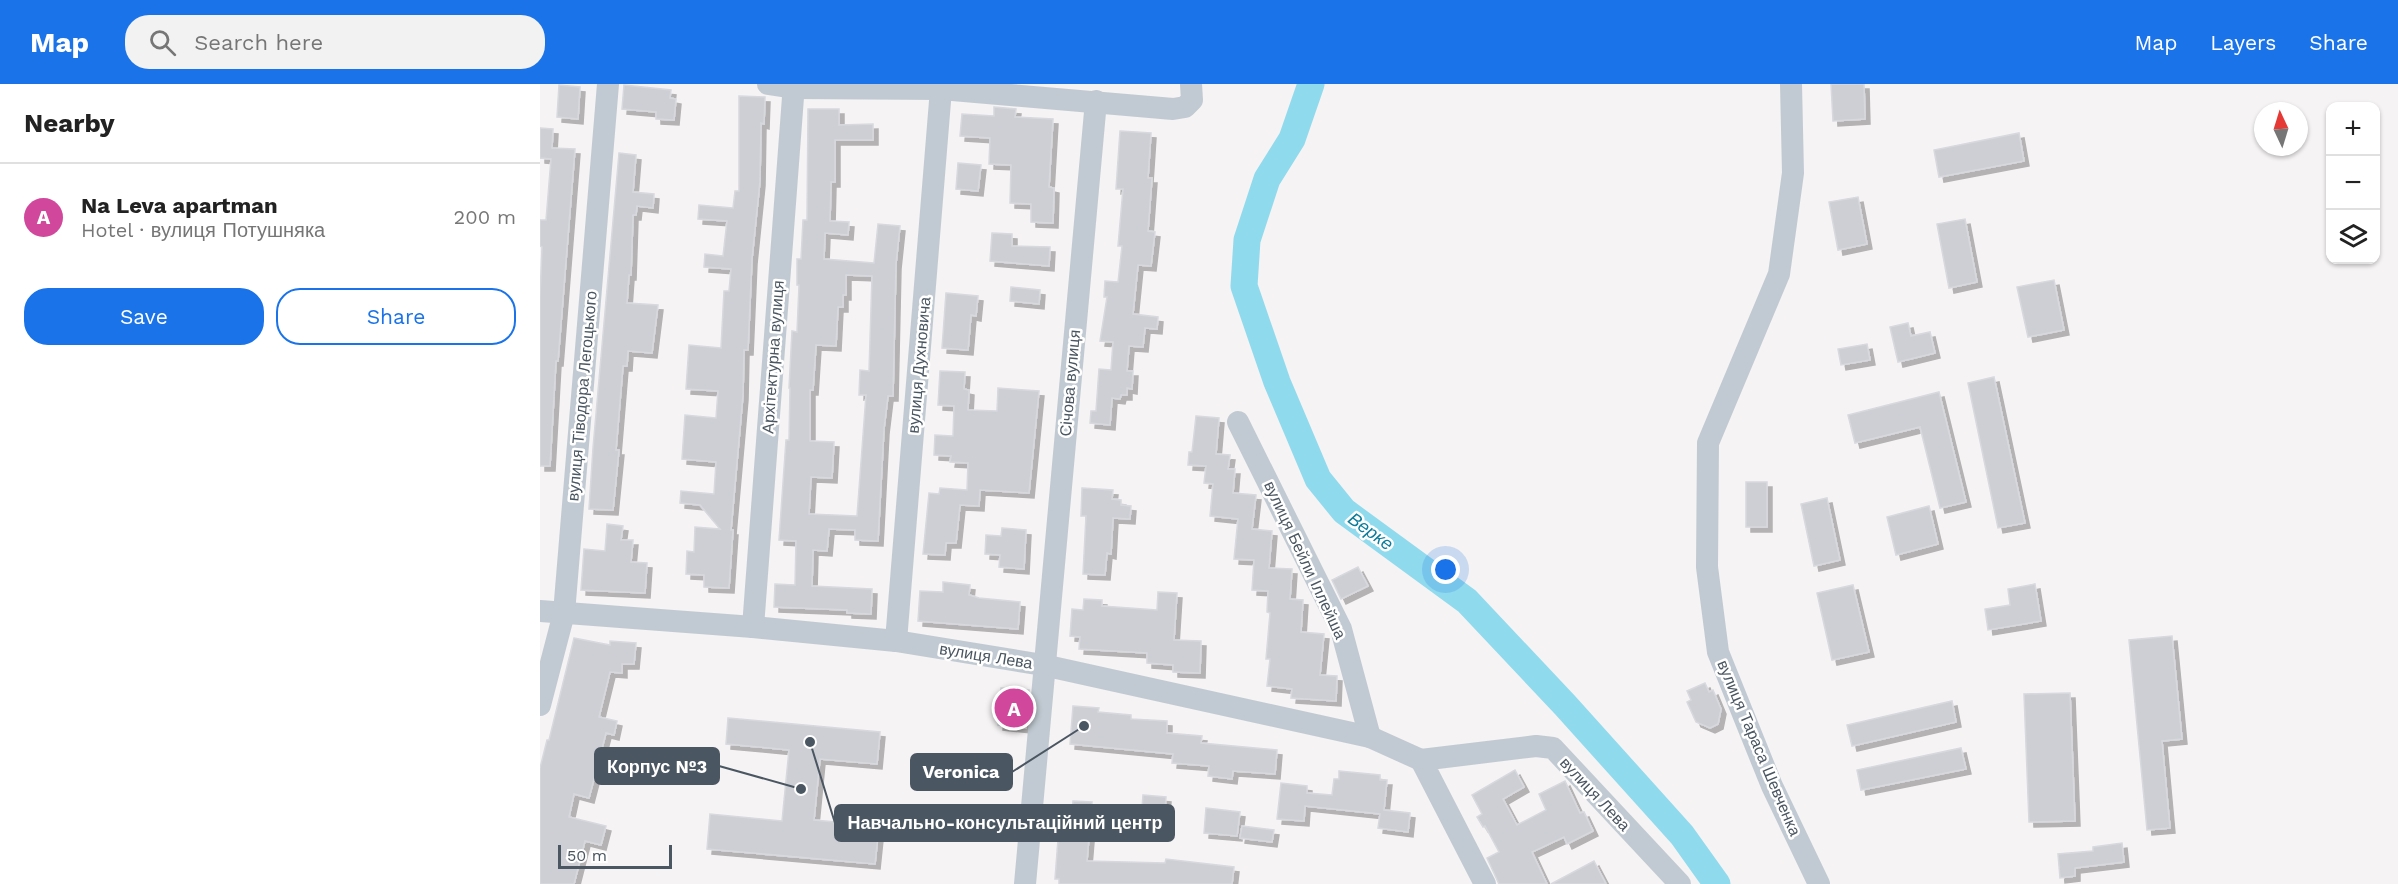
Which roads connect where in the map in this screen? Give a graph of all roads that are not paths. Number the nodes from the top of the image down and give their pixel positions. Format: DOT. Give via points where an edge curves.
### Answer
graph roads {
  1 [pos="608,84"];
  2 [pos="768,84"];
  3 [pos="1191,84"];
  4 [pos="1791,84"];
  5 [pos="794,86"];
  6 [pos="941,89"];
  7 [pos="1096,101"];
  8 [pos="1238,422"];
  9 [pos="540,611"];
  10 [pos="564,613"];
  11 [pos="753,627"];
  12 [pos="896,641"];
  13 [pos="1043,665"];
  14 [pos="540,705"];
  15 [pos="1370,737"];
  16 [pos="1421,760"];
  17 [pos="1025,884"];
  18 [pos="1485,884"];
  19 [pos="1680,884"];
  20 [pos="1819,884"];
  1 -- 10 [label="street, вулиця Тіводора Легоцького"];
  2 -- 5 [label="street"];
  3 -- 7 [label="street" via="1192,100 1185,107"];
  4 -- 20 [label="street, вулиця Тараса Шевченка" via="1793,173 1779,274 1708,443 1707,567 1718,652 1772,786"];
  5 -- 6 [label="street"];
  5 -- 11 [label="street, Архітектурна вулиця"];
  6 -- 7 [label="street"];
  6 -- 12 [label="street, вулиця Духновича"];
  7 -- 13 [label="street, Січова вулиця"];
  8 -- 15 [label="street, вулиця Бейли Іллейша" via="1341,629"];
  9 -- 10 [label="street, вулиця Лева"];
  10 -- 11 [label="street, вулиця Лева"];
  10 -- 14 [label="street, вулиця Тіводора Легоцького"];
  11 -- 12 [label="street, вулиця Лева"];
  12 -- 13 [label="street, вулиця Лева"];
  13 -- 15 [label="street, вулиця Лева"];
  13 -- 17 [label="street, Січова вулиця"];
  15 -- 16 [label="street, вулиця Лева"];
  16 -- 18 [label="street"];
  16 -- 19 [label="street, вулиця Лева" via="1536,746 1553,748"];
}
